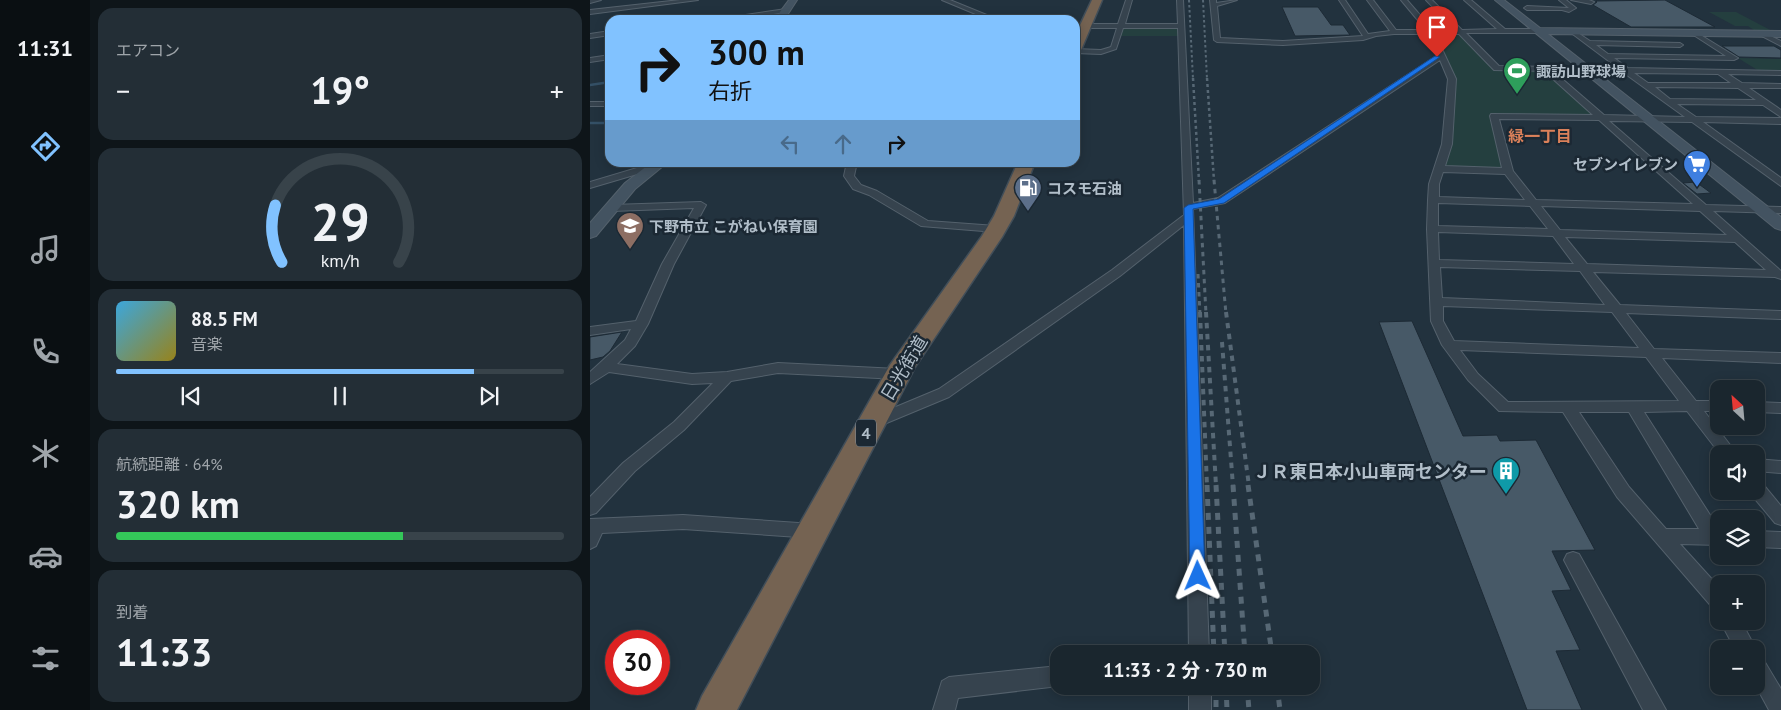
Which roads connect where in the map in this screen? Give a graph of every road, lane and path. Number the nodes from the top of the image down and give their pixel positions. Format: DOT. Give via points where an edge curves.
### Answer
graph roads {
  1 [pos="598,0"];
  2 [pos="694,0"];
  3 [pos="793,0"];
  4 [pos="944,0"];
  5 [pos="1097,0"];
  6 [pos="1128,0"];
  7 [pos="1180,0"];
  8 [pos="1234,0"];
  9 [pos="1342,0"];
  10 [pos="1370,0"];
  11 [pos="1404,0"];
  12 [pos="1429,0"];
  13 [pos="1467,0"];
  14 [pos="1498,0"];
  15 [pos="1562,0"];
  16 [pos="1574,0"];
  17 [pos="590,1"];
  18 [pos="1592,2"];
  19 [pos="1214,3"];
  20 [pos="1527,8"];
  21 [pos="786,11"];
  22 [pos="590,12"];
  23 [pos="754,15"];
  24 [pos="783,15"];
  25 [pos="983,15"];
  26 [pos="1086,26"];
  27 [pos="1121,26"];
  28 [pos="1182,26"];
  29 [pos="1460,30"];
  30 [pos="1502,30"];
  31 [pos="1431,31"];
  32 [pos="1537,31"];
  33 [pos="1572,31"];
  34 [pos="1394,32"];
  35 [pos="1663,32"];
  36 [pos="1694,33"];
  37 [pos="605,34"];
  38 [pos="1762,34"];
  39 [pos="1781,34"];
  40 [pos="590,36"];
  41 [pos="1366,36"];
  42 [pos="1080,37"];
  43 [pos="1588,43"];
  44 [pos="1781,44"];
  45 [pos="1680,45"];
  46 [pos="1080,46"];
  47 [pos="1442,55"];
  48 [pos="1605,56"];
  49 [pos="1698,57"];
  50 [pos="605,58"];
  51 [pos="590,60"];
  52 [pos="1545,68"];
  53 [pos="1582,69"];
  54 [pos="1624,70"];
  55 [pos="1720,72"];
  56 [pos="1781,72"];
  57 [pos="1646,85"];
  58 [pos="1740,86"];
  59 [pos="1781,86"];
  60 [pos="1668,101"];
  61 [pos="1766,103"];
  62 [pos="1781,103"];
  63 [pos="590,104"];
  64 [pos="605,104"];
  65 [pos="1781,114"];
  66 [pos="1600,118"];
  67 [pos="1645,118"];
  68 [pos="1692,119"];
  69 [pos="1781,121"];
  70 [pos="650,167"];
  71 [pos="656,167"];
  72 [pos="851,167"];
  73 [pos="1025,167"];
  74 [pos="1439,170"];
  75 [pos="1508,170"];
  76 [pos="1781,183"];
  77 [pos="590,185"];
  78 [pos="1433,200"];
  79 [pos="1533,202"];
  80 [pos="612,208"];
  81 [pos="1704,208"];
  82 [pos="1760,209"];
  83 [pos="1781,210"];
  84 [pos="1188,212"];
  85 [pos="1781,225"];
  86 [pos="1432,229"];
  87 [pos="996,230"];
  88 [pos="590,233"];
  89 [pos="1558,233"];
  90 [pos="1739,239"];
  91 [pos="1434,263"];
  92 [pos="1584,268"];
  93 [pos="1780,275"];
  94 [pos="1436,302"];
  95 [pos="1615,308"];
  96 [pos="1781,315"];
  97 [pos="641,324"];
  98 [pos="590,331"];
  99 [pos="1449,344"];
  100 [pos="1651,352"];
  101 [pos="1781,358"];
  102 [pos="606,367"];
  103 [pos="898,374"];
  104 [pos="727,376"];
  105 [pos="590,379"];
  106 [pos="1691,404"];
  107 [pos="1632,405"];
  108 [pos="1710,405"];
  109 [pos="1567,406"];
  110 [pos="1765,407"];
  111 [pos="1781,408"];
  112 [pos="870,424"];
  113 [pos="1722,445"];
  114 [pos="1765,465"];
  115 [pos="1781,466"];
  116 [pos="1765,499"];
  117 [pos="590,508"];
  118 [pos="1781,518"];
  119 [pos="1710,528"];
  120 [pos="592,530"];
  121 [pos="814,532"];
  122 [pos="1661,536"];
  123 [pos="1710,537"];
  124 [pos="1765,539"];
  125 [pos="1781,540"];
  126 [pos="1573,560"];
  127 [pos="1710,591"];
  128 [pos="1199,645"];
  129 [pos="1050,677"];
  130 [pos="1765,682"];
  131 [pos="1200,695"];
  132 [pos="716,710"];
  133 [pos="944,710"];
  134 [pos="1200,710"];
  135 [pos="1654,710"];
  136 [pos="1781,710"];
  1 -- 17 [label="street"];
  2 -- 22 [label="street"];
  3 -- 21 [label="main road"];
  4 -- 25 [label="street"];
  5 -- 26 [label="highway"];
  6 -- 27 [label="street"];
  7 -- 28 [label="street"];
  8 -- 19 [label="street"];
  9 -- 41 [label="street"];
  10 -- 34 [label="street"];
  11 -- 31 [label="street"];
  12 -- 29 [label="street"];
  13 -- 30 [label="street"];
  14 -- 32 [label="main road"];
  15 -- 20 [label="street" via="1573,8"];
  16 -- 18 [label="street"];
  19 -- 41 [label="street" via="1217,40 1283,43"];
  21 -- 23 [label="street"];
  21 -- 24 [label="main road"];
  26 -- 27 [label="street"];
  26 -- 42 [label="highway"];
  27 -- 28 [label="street"];
  27 -- 46 [label="street" via="1111,50"];
  28 -- 84 [label="street"];
  29 -- 30 [label="street"];
  29 -- 31 [label="street"];
  29 -- 52 [label="street" via="1497,68"];
  30 -- 32 [label="street"];
  31 -- 34 [label="street"];
  31 -- 47 [label="street"];
  32 -- 33 [label="main road"];
  32 -- 53 [label="main road"];
  33 -- 35 [label="main road"];
  33 -- 43 [label="street"];
  34 -- 41 [label="street"];
  35 -- 36 [label="main road"];
  35 -- 45 [label="street"];
  36 -- 38 [label="main road"];
  36 -- 49 [label="street" via="1734,58"];
  37 -- 40 [label="street"];
  38 -- 39 [label="main road"];
  38 -- 44 [label="street"];
  43 -- 45 [label="street"];
  43 -- 48 [label="street"];
  45 -- 49 [label="street"];
  47 -- 74 [label="street" via="1452,78 1446,144"];
  47 -- 84 [label="street" via="1221,201"];
  48 -- 49 [label="street"];
  48 -- 54 [label="street"];
  49 -- 55 [label="street"];
  50 -- 51 [label="street"];
  52 -- 53 [label="street"];
  52 -- 66 [label="street"];
  53 -- 54 [label="street"];
  53 -- 67 [label="main road"];
  54 -- 55 [label="street"];
  54 -- 57 [label="street"];
  55 -- 56 [label="street"];
  55 -- 58 [label="street"];
  57 -- 58 [label="street"];
  57 -- 60 [label="street"];
  58 -- 59 [label="street"];
  58 -- 61 [label="street"];
  60 -- 61 [label="street"];
  60 -- 68 [label="street"];
  61 -- 62 [label="street"];
  61 -- 65 [label="street"];
  63 -- 64 [label="street"];
  66 -- 67 [label="street"];
  66 -- 75 [label="street" via="1494,116"];
  66 -- 81 [label="street"];
  67 -- 68 [label="street"];
  67 -- 82 [label="main road"];
  68 -- 69 [label="street"];
  68 -- 76 [label="street"];
  70 -- 77 [label="street"];
  71 -- 80 [label="main road" via="630,186"];
  72 -- 87 [label="street" via="849,176 857,187 925,224"];
  73 -- 87 [label="highway, 日光街道 / 4"];
  74 -- 75 [label="street"];
  74 -- 78 [label="street"];
  75 -- 79 [label="street"];
  78 -- 79 [label="street"];
  78 -- 86 [label="street"];
  79 -- 81 [label="street"];
  79 -- 89 [label="street"];
  80 -- 88 [label="main road"];
  80 -- 97 [label="street" via="701,206 668,264"];
  81 -- 82 [label="street"];
  81 -- 90 [label="street"];
  82 -- 83 [label="street"];
  82 -- 85 [label="main road"];
  84 -- 112 [label="street" via="1116,273 944,393"];
  84 -- 128 [label="street"];
  86 -- 89 [label="street"];
  86 -- 91 [label="street"];
  87 -- 103 [label="highway, 日光街道 / 4"];
  89 -- 90 [label="street"];
  89 -- 92 [label="street"];
  90 -- 93 [label="street"];
  91 -- 92 [label="street"];
  91 -- 94 [label="street"];
  92 -- 93 [label="street"];
  92 -- 95 [label="street"];
  94 -- 95 [label="street"];
  94 -- 99 [label="street" via="1437,321"];
  95 -- 96 [label="street"];
  95 -- 100 [label="street"];
  97 -- 98 [label="street"];
  97 -- 102 [label="street" via="630,343"];
  99 -- 100 [label="street"];
  99 -- 109 [label="street" via="1473,377 1504,407"];
  100 -- 101 [label="street"];
  100 -- 106 [label="street"];
  102 -- 104 [label="street" via="692,379"];
  102 -- 105 [label="street"];
  103 -- 104 [label="street" via="778,368"];
  103 -- 112 [label="highway, 日光街道 / 4"];
  104 -- 117 [label="street" via="679,426 629,467"];
  106 -- 107 [label="street"];
  106 -- 108 [label="street"];
  106 -- 113 [label="street"];
  107 -- 109 [label="street"];
  107 -- 119 [label="street"];
  109 -- 122 [label="street" via="1622,492"];
  110 -- 111 [label="street"];
  112 -- 121 [label="highway, 日光街道 / 4"];
  114 -- 115 [label="street"];
  116 -- 118 [label="street"];
  120 -- 121 [label="street" via="683,522"];
  121 -- 132 [label="highway, 日光街道 / 4"];
  122 -- 123 [label="street"];
  122 -- 127 [label="street"];
  124 -- 125 [label="street"];
  126 -- 135 [label="street"];
  129 -- 133 [label="street" via="949,688"];
  130 -- 136 [label="street"];
  131 -- 134 [label="street"];
}
